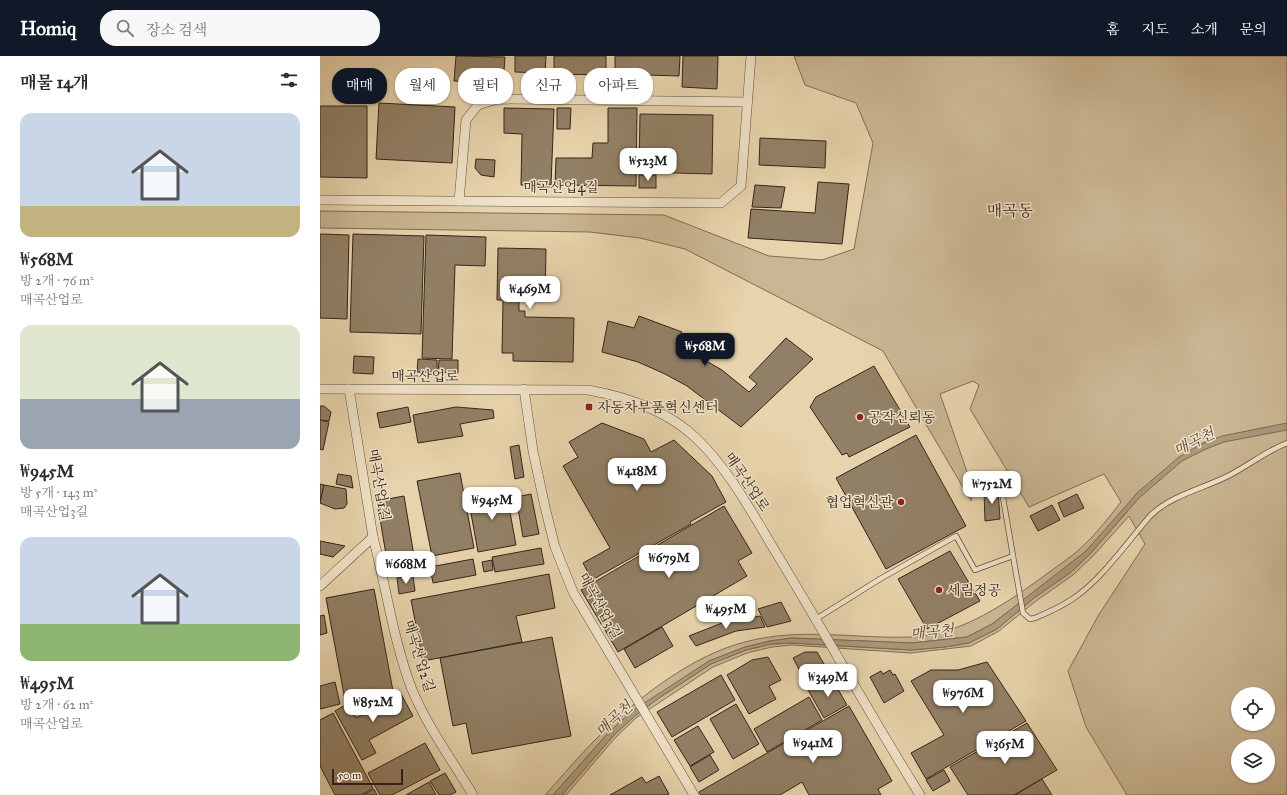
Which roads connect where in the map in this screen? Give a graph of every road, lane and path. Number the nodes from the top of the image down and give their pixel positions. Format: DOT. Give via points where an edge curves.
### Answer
graph roads {
  1 [pos="751,56"];
  2 [pos="747,102"];
  3 [pos="320,200"];
  4 [pos="458,201"];
  5 [pos="320,389"];
  6 [pos="349,389"];
  7 [pos="524,389"];
  8 [pos="1287,443"];
  9 [pos="1001,486"];
  10 [pos="374,537"];
  11 [pos="1013,556"];
  12 [pos="320,586"];
  13 [pos="816,619"];
  14 [pos="917,794"];
  15 [pos="473,795"];
  16 [pos="694,795"];
  1 -- 2 [label="street, 매곡산업4길"];
  2 -- 4 [label="street" via="498,99 478,105 466,120"];
  2 -- 4 [label="street, 매곡산업4길" via="741,186 721,203"];
  3 -- 4 [label="street, 매곡산업4길"];
  5 -- 6 [label="street, 매곡산업로"];
  6 -- 7 [label="street, 매곡산업로"];
  6 -- 10 [label="street, 매곡산업1길"];
  7 -- 13 [label="street, 매곡산업로" via="588,390 616,395 648,406 691,434 727,473"];
  7 -- 16 [label="street, 매곡산업3길" via="538,478 560,561 573,592"];
  8 -- 11 [label="lane" via="1228,476 1161,506 1080,594 1035,618 1030,619 1023,613"];
  9 -- 11 [label="lane"];
  10 -- 12 [label="street, 매곡산업1길"];
  10 -- 15 [label="street, 매곡산업2길" via="399,645 412,687 424,714"];
  11 -- 13 [label="lane" via="975,570 956,536"];
  13 -- 14 [label="street, 매곡산업로"];
}
